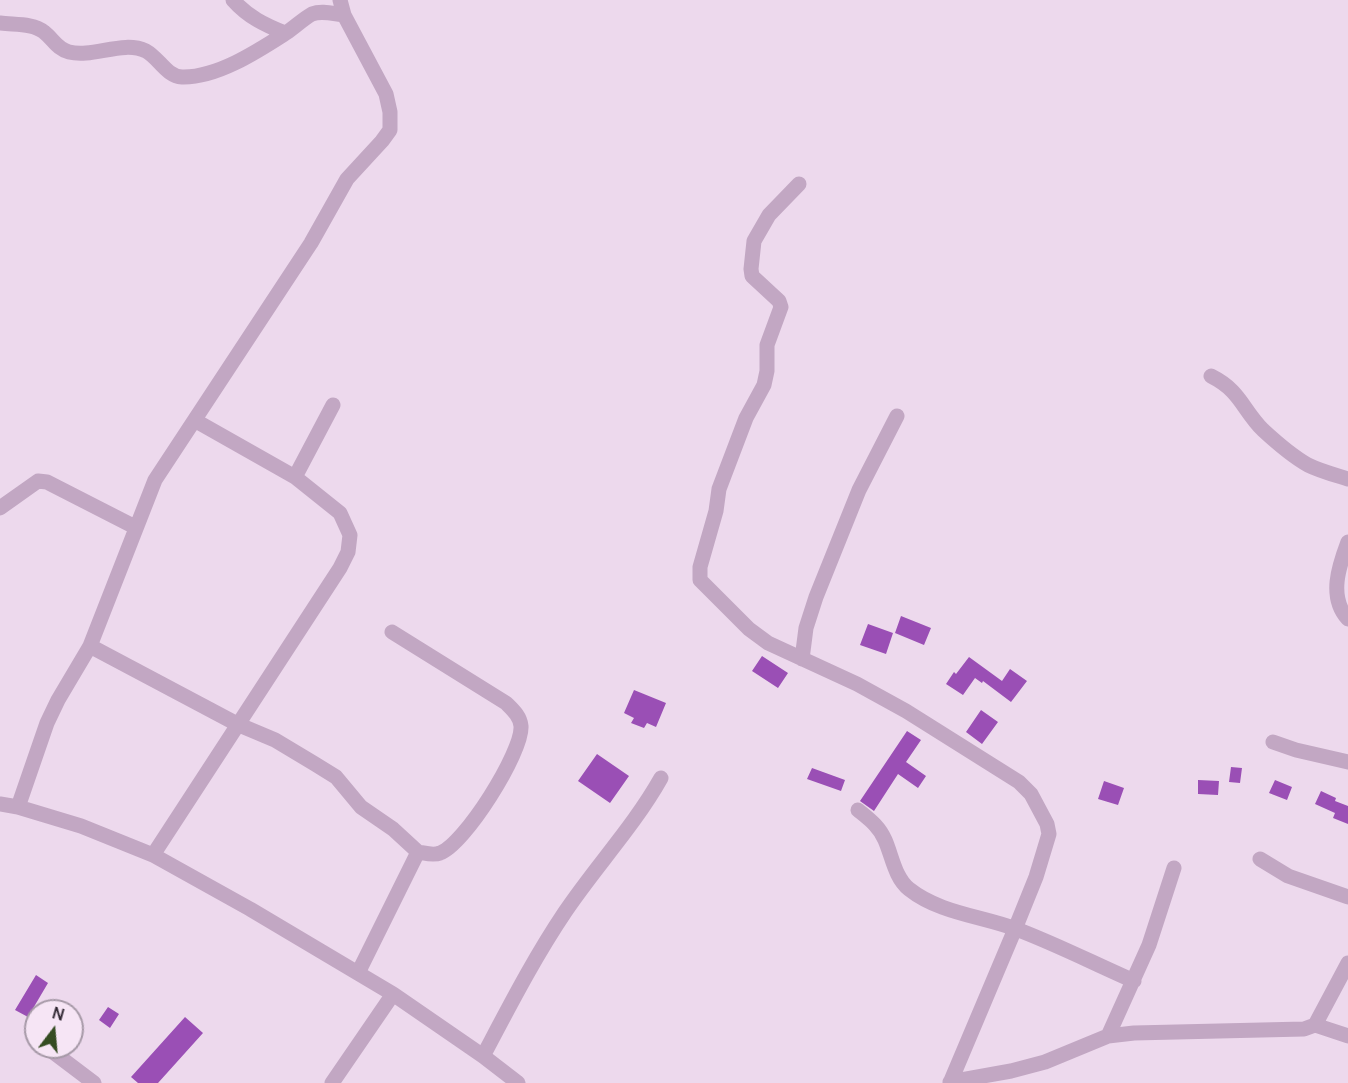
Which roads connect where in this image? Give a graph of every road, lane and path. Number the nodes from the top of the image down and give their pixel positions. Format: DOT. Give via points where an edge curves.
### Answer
graph roads {
  1 [pos="233,0"];
  2 [pos="340,0"];
  3 [pos="344,15"];
  4 [pos="0,23"];
  5 [pos="285,33"];
  6 [pos="799,184"];
  7 [pos="1211,376"];
  8 [pos="333,405"];
  9 [pos="897,416"];
  10 [pos="196,421"];
  11 [pos="295,477"];
  12 [pos="1348,479"];
  13 [pos="0,508"];
  14 [pos="135,527"];
  15 [pos="1348,542"];
  16 [pos="1348,619"];
  17 [pos="392,632"];
  18 [pos="90,646"];
  19 [pos="802,659"];
  20 [pos="237,724"];
  21 [pos="1273,742"];
  22 [pos="1348,762"];
  23 [pos="662,778"];
  24 [pos="0,804"];
  25 [pos="18,807"];
  26 [pos="858,810"];
  27 [pos="418,852"];
  28 [pos="153,855"];
  29 [pos="1260,859"];
  30 [pos="1174,868"];
  31 [pos="1348,897"];
  32 [pos="1015,929"];
  33 [pos="1348,963"];
  34 [pos="358,973"];
  35 [pos="1134,981"];
  36 [pos="393,994"];
  37 [pos="1315,1025"];
  38 [pos="1108,1036"];
  39 [pos="1348,1036"];
  40 [pos="483,1056"];
  41 [pos="62,1059"];
  42 [pos="94,1083"];
  43 [pos="333,1083"];
  44 [pos="518,1083"];
  45 [pos="950,1083"];
  1 -- 5 [label="street" via="261,24"];
  2 -- 3 [label="street"];
  3 -- 5 [label="street" via="313,14"];
  3 -- 10 [label="street" via="386,94 390,130 346,179 311,243"];
  4 -- 5 [label="street" via="43,31 61,49 70,52 134,48 145,51 180,77 231,65"];
  6 -- 19 [label="street" via="769,215 754,241 752,276 781,307 767,345 764,385 746,418 719,489 700,580 749,629"];
  7 -- 12 [label="street" via="1236,392 1262,428 1289,452 1309,465"];
  8 -- 11 [label="street"];
  9 -- 19 [label="street" via="859,490 816,597"];
  10 -- 11 [label="street"];
  10 -- 14 [label="street" via="155,480"];
  11 -- 20 [label="street" via="340,513 350,536 348,552"];
  13 -- 14 [label="street" via="38,481 47,482"];
  14 -- 18 [label="street"];
  15 -- 16 [label="street" via="1338,574 1337,597"];
  17 -- 27 [label="street" via="506,704 521,726 519,740 498,783 461,835 438,855"];
  18 -- 20 [label="street"];
  18 -- 25 [label="street" via="47,723"];
  19 -- 32 [label="street" via="906,711 1019,782 1031,794 1048,834"];
  20 -- 27 [label="street" via="274,740 336,777 361,807"];
  20 -- 28 [label="street"];
  21 -- 22 [label="street"];
  23 -- 40 [label="street" via="645,807 565,913"];
  24 -- 25 [label="street"];
  25 -- 28 [label="street" via="81,826"];
  26 -- 32 [label="street" via="875,823 885,839 906,888 944,908"];
  27 -- 34 [label="street"];
  28 -- 34 [label="street"];
  29 -- 31 [label="street" via="1288,876"];
  30 -- 35 [label="street"];
  32 -- 35 [label="street"];
  32 -- 45 [label="street"];
  33 -- 37 [label="street"];
  34 -- 36 [label="street"];
  35 -- 38 [label="street"];
  36 -- 40 [label="street"];
  36 -- 43 [label="street"];
  37 -- 38 [label="street" via="1304,1029"];
  37 -- 39 [label="street"];
  38 -- 45 [label="street" via="1045,1062"];
  40 -- 44 [label="street"];
  41 -- 42 [label="street"];
}
